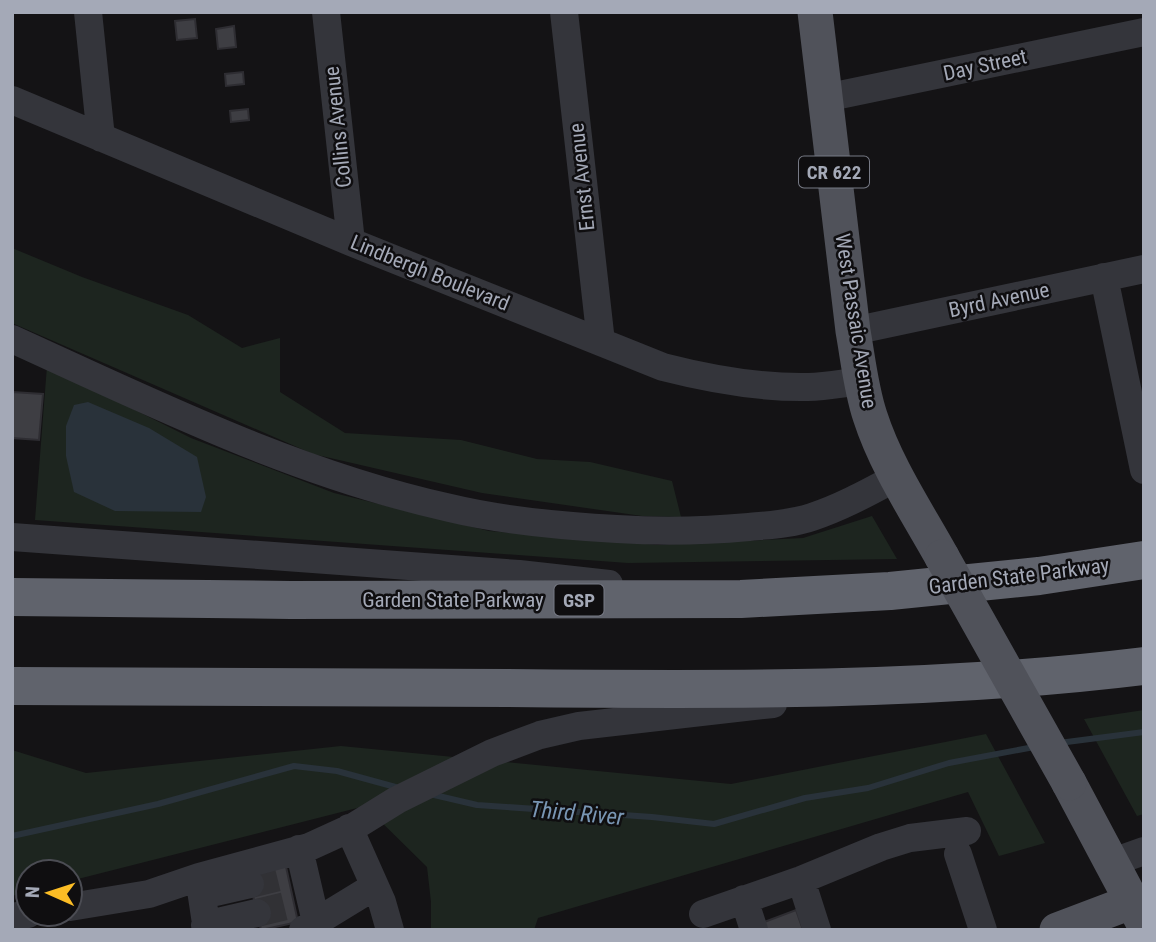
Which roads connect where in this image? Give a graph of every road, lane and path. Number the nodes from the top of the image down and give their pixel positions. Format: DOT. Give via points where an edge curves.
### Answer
graph roads {
  1 [pos="88,12"];
  2 [pos="326,12"];
  3 [pos="564,12"];
  4 [pos="816,12"];
  5 [pos="1144,32"];
  6 [pos="825,98"];
  7 [pos="12,100"];
  8 [pos="101,138"];
  9 [pos="351,242"];
  10 [pos="1144,269"];
  11 [pos="1104,277"];
  12 [pos="853,331"];
  13 [pos="12,339"];
  14 [pos="601,342"];
  15 [pos="862,381"];
  16 [pos="1144,470"];
  17 [pos="897,477"];
  18 [pos="12,537"];
  19 [pos="1144,560"];
  20 [pos="12,597"];
  21 [pos="741,599"];
  22 [pos="1144,666"];
  23 [pos="951,683"];
  24 [pos="12,686"];
  25 [pos="349,828"];
  26 [pos="1128,856"];
  27 [pos="297,865"];
  28 [pos="801,880"];
  29 [pos="250,884"];
  30 [pos="200,886"];
  31 [pos="375,886"];
  32 [pos="744,900"];
  33 [pos="84,905"];
  34 [pos="257,913"];
  35 [pos="1137,913"];
  36 [pos="306,914"];
  37 [pos="703,914"];
  38 [pos="206,928"];
  39 [pos="390,930"];
  40 [pos="754,930"];
  41 [pos="817,930"];
  42 [pos="983,930"];
  43 [pos="1057,930"];
  1 -- 8 [label="street"];
  2 -- 9 [label="street, Collins Avenue"];
  3 -- 14 [label="street, Ernst Avenue"];
  4 -- 6 [label="main road, West Passaic Avenue / CR 622"];
  5 -- 6 [label="street, Day Street"];
  6 -- 12 [label="main road, West Passaic Avenue / CR 622"];
  7 -- 8 [label="street, Lindbergh Boulevard"];
  8 -- 9 [label="street, Lindbergh Boulevard"];
  9 -- 14 [label="street, Lindbergh Boulevard"];
  10 -- 11 [label="street, Byrd Avenue"];
  11 -- 12 [label="street, Byrd Avenue"];
  11 -- 16 [label="street"];
  12 -- 15 [label="main road, West Passaic Avenue / CR 622"];
  13 -- 17 [label="street" via="276,456 391,494 513,519 641,530 708,531 766,525 816,516"];
  14 -- 15 [label="street, Lindbergh Boulevard" via="663,367 711,379 810,387"];
  15 -- 17 [label="main road, West Passaic Avenue / CR 622" via="870,416"];
  17 -- 26 [label="main road, West Passaic Avenue / CR 622, bridge" via="1069,783"];
  18 -- 21 [label="street" via="519,574"];
  19 -- 21 [label="highway, Garden State Parkway / GSP" via="890,591"];
  20 -- 21 [label="highway, Garden State Parkway / GSP"];
  22 -- 23 [label="highway"];
  23 -- 24 [label="highway" via="762,690"];
  23 -- 25 [label="street" via="579,726 540,735 492,753"];
  25 -- 27 [label="street"];
  25 -- 31 [label="street"];
  26 -- 35 [label="main road, West Passaic Avenue / CR 622"];
  27 -- 30 [label="street"];
  27 -- 36 [label="street"];
  28 -- 32 [label="street"];
  28 -- 41 [label="street"];
  28 -- 42 [label="street" via="909,838 963,842"];
  29 -- 30 [label="street"];
  30 -- 33 [label="street"];
  30 -- 38 [label="street"];
  31 -- 36 [label="street"];
  31 -- 39 [label="street"];
  32 -- 37 [label="street"];
  32 -- 40 [label="street"];
  34 -- 38 [label="street"];
  35 -- 43 [label="main road"];
}
